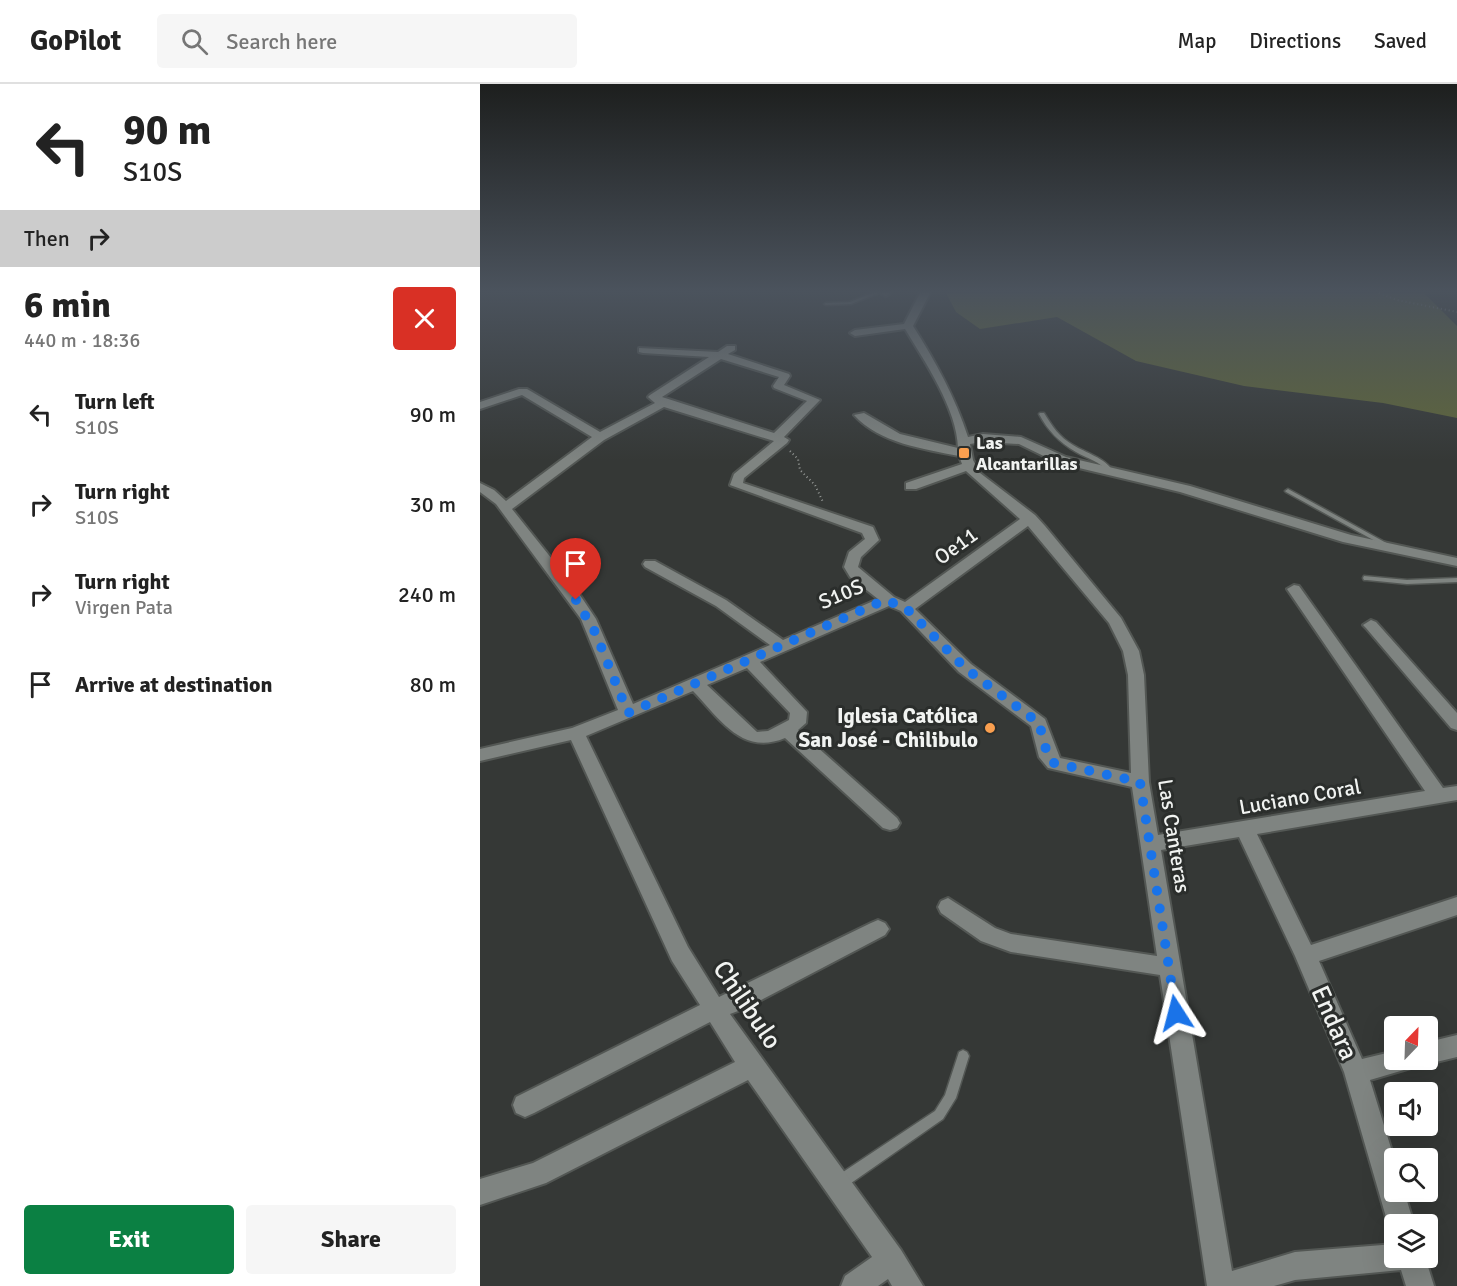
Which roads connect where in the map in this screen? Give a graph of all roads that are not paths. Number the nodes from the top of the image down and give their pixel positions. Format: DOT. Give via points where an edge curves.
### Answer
graph roads {
  1 [pos="922,349"];
  2 [pos="643,350"];
  3 [pos="725,352"];
  4 [pos="663,403"];
  5 [pos="480,406"];
  6 [pos="1042,414"];
  7 [pos="860,415"];
  8 [pos="600,437"];
  9 [pos="780,439"];
  10 [pos="965,454"];
  11 [pos="1110,471"];
  12 [pos="911,486"];
  13 [pos="480,487"];
  14 [pos="1288,491"];
  15 [pos="506,507"];
  16 [pos="1030,518"];
  17 [pos="1397,551"];
  18 [pos="1457,562"];
  19 [pos="650,564"];
  20 [pos="1367,579"];
  21 [pos="1457,580"];
  22 [pos="1294,589"];
  23 [pos="889,600"];
  24 [pos="906,608"];
  25 [pos="1371,626"];
  26 [pos="780,645"];
  27 [pos="750,661"];
  28 [pos="697,685"];
  29 [pos="628,713"];
  30 [pos="1457,724"];
  31 [pos="787,730"];
  32 [pos="576,733"];
  33 [pos="480,755"];
  34 [pos="1140,782"];
  35 [pos="1450,796"];
  36 [pos="890,823"];
  37 [pos="1245,830"];
  38 [pos="1152,844"];
  39 [pos="948,906"];
  40 [pos="1457,906"];
  41 [pos="878,929"];
  42 [pos="1306,956"];
  43 [pos="1169,968"];
  44 [pos="714,1009"];
  45 [pos="1457,1046"];
  46 [pos="1438,1051"];
  47 [pos="963,1056"];
  48 [pos="753,1065"];
  49 [pos="1384,1065"];
  50 [pos="1356,1072"];
  51 [pos="525,1105"];
  52 [pos="836,1185"];
  53 [pos="480,1192"];
  54 [pos="1398,1214"];
  55 [pos="1384,1258"];
  56 [pos="891,1260"];
  57 [pos="1414,1268"];
  58 [pos="855,1286"];
  59 [pos="909,1286"];
  60 [pos="1221,1286"];
  61 [pos="1229,1286"];
  62 [pos="1420,1286"];
  1 -- 10 [label="street" via="952,405"];
  2 -- 3 [label="street"];
  3 -- 4 [label="street" via="654,397"];
  3 -- 9 [label="street" via="780,374 784,379 778,386 814,400"];
  4 -- 8 [label="street"];
  4 -- 9 [label="street"];
  5 -- 8 [label="street" via="523,391"];
  6 -- 11 [label="lane" via="1048,431"];
  7 -- 10 [label="street" via="899,440"];
  8 -- 15 [label="street"];
  9 -- 23 [label="street" via="738,477 736,485 868,530 872,540 854,555 851,567"];
  10 -- 11 [label="street" via="983,438 1021,441 1062,460"];
  10 -- 12 [label="street"];
  10 -- 16 [label="street, Las Canteras" via="976,476"];
  11 -- 17 [label="street"];
  13 -- 15 [label="street"];
  14 -- 17 [label="lane"];
  15 -- 29 [label="street" via="514,524 566,584 595,632"];
  16 -- 24 [label="street, Oe11"];
  16 -- 34 [label="street, Las Canteras" via="1125,636 1136,675"];
  17 -- 18 [label="street"];
  19 -- 26 [label="street" via="721,603"];
  20 -- 21 [label="lane"];
  22 -- 35 [label="street"];
  23 -- 24 [label="street, S10S"];
  23 -- 26 [label="street, S10S"];
  24 -- 34 [label="street, S10S" via="965,668 1039,723 1048,757 1054,763"];
  25 -- 30 [label="street"];
  26 -- 27 [label="street, S10S"];
  27 -- 28 [label="street, S10S"];
  27 -- 31 [label="street" via="800,712 797,723"];
  28 -- 29 [label="street, S10S"];
  28 -- 31 [label="street" via="750,736 763,738"];
  29 -- 32 [label="street, S10S"];
  31 -- 36 [label="street"];
  32 -- 33 [label="street, S10S"];
  32 -- 44 [label="street, Chilibulo" via="680,954"];
  34 -- 38 [label="street, Las Canteras"];
  35 -- 37 [label="street, Luciano Coral"];
  37 -- 38 [label="street, Luciano Coral"];
  37 -- 42 [label="street, Endara"];
  38 -- 43 [label="street, Las Canteras"];
  39 -- 43 [label="street" via="988,935 1011,943"];
  40 -- 42 [label="street"];
  41 -- 44 [label="street" via="738,1001"];
  42 -- 50 [label="street, Endara"];
  43 -- 60 [label="street, Las Canteras"];
  44 -- 48 [label="street, Chilibulo"];
  44 -- 51 [label="street"];
  45 -- 46 [label="street"];
  47 -- 52 [label="lane" via="950,1098 939,1115"];
  48 -- 52 [label="street, Chilibulo"];
  48 -- 53 [label="street" via="537,1174"];
  49 -- 50 [label="street"];
  50 -- 54 [label="street, Endara"];
  52 -- 56 [label="street, Chilibulo"];
  55 -- 61 [label="street" via="1295,1266"];
  56 -- 58 [label="street"];
  56 -- 59 [label="street, Chilibulo"];
  57 -- 62 [label="street"];
}
